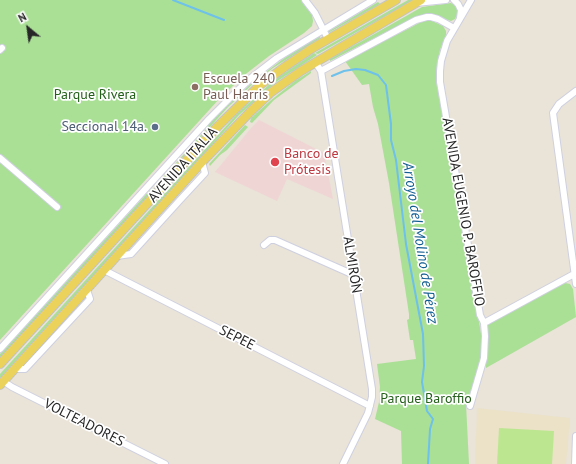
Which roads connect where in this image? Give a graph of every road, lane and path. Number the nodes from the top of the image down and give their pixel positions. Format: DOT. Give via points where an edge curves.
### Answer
graph roads {
  1 [pos="305,0"];
  2 [pos="373,0"];
  3 [pos="392,0"];
  4 [pos="446,0"];
  5 [pos="454,0"];
  6 [pos="472,0"];
  7 [pos="418,2"];
  8 [pos="459,20"];
  9 [pos="454,28"];
  10 [pos="324,30"];
  11 [pos="328,39"];
  12 [pos="315,62"];
  13 [pos="321,71"];
  14 [pos="576,92"];
  15 [pos="0,158"];
  16 [pos="152,182"];
  17 [pos="161,189"];
  18 [pos="57,207"];
  19 [pos="264,245"];
  20 [pos="104,270"];
  21 [pos="575,273"];
  22 [pos="354,275"];
  23 [pos="576,284"];
  24 [pos="484,323"];
  25 [pos="0,349"];
  26 [pos="0,364"];
  27 [pos="2,383"];
  28 [pos="370,406"];
  29 [pos="470,406"];
  30 [pos="576,436"];
  31 [pos="165,464"];
  32 [pos="342,464"];
  33 [pos="575,464"];
  1 -- 10 [label="street"];
  2 -- 10 [label="street, AVENIDA ITALIA"];
  3 -- 11 [label="main road, AVENIDA ITALIA"];
  4 -- 7 [label="street, AVENIDA ITALIA"];
  5 -- 8 [label="street" via="460,10"];
  6 -- 8 [label="street, AVENIDA EUGENIO P. BAROFFIO"];
  7 -- 12 [label="main road, AVENIDA ITALIA"];
  8 -- 9 [label="street, AVENIDA EUGENIO P. BAROFFIO"];
  9 -- 13 [label="street" via="431,17 416,20"];
  9 -- 24 [label="street, AVENIDA EUGENIO P. BAROFFIO" via="443,51 440,82 480,315"];
  10 -- 11 [label="street"];
  10 -- 16 [label="street, AVENIDA ITALIA" via="277,58 251,78 209,119"];
  11 -- 17 [label="main road, AVENIDA ITALIA" via="260,85 218,126"];
  12 -- 13 [label="street, ALMIRÓN"];
  12 -- 20 [label="main road, AVENIDA ITALIA" via="285,81 242,119"];
  13 -- 22 [label="street, ALMIRÓN"];
  14 -- 21 [label="street" via="554,110 553,126"];
  15 -- 18 [label="street"];
  16 -- 17 [label="street"];
  16 -- 25 [label="street, AVENIDA ITALIA"];
  17 -- 26 [label="main road, AVENIDA ITALIA"];
  19 -- 22 [label="street" via="270,240 275,240"];
  20 -- 27 [label="main road, AVENIDA ITALIA"];
  20 -- 28 [label="street, SEPEE"];
  21 -- 23 [label="street"];
  21 -- 24 [label="street"];
  22 -- 28 [label="street, ALMIRÓN" via="372,389"];
  24 -- 29 [label="street, AVENIDA EUGENIO P. BAROFFIO" via="484,358"];
  27 -- 31 [label="street, VOLTEADORES"];
  28 -- 32 [label="street, ALMIRÓN"];
  30 -- 33 [label="street"];
}
